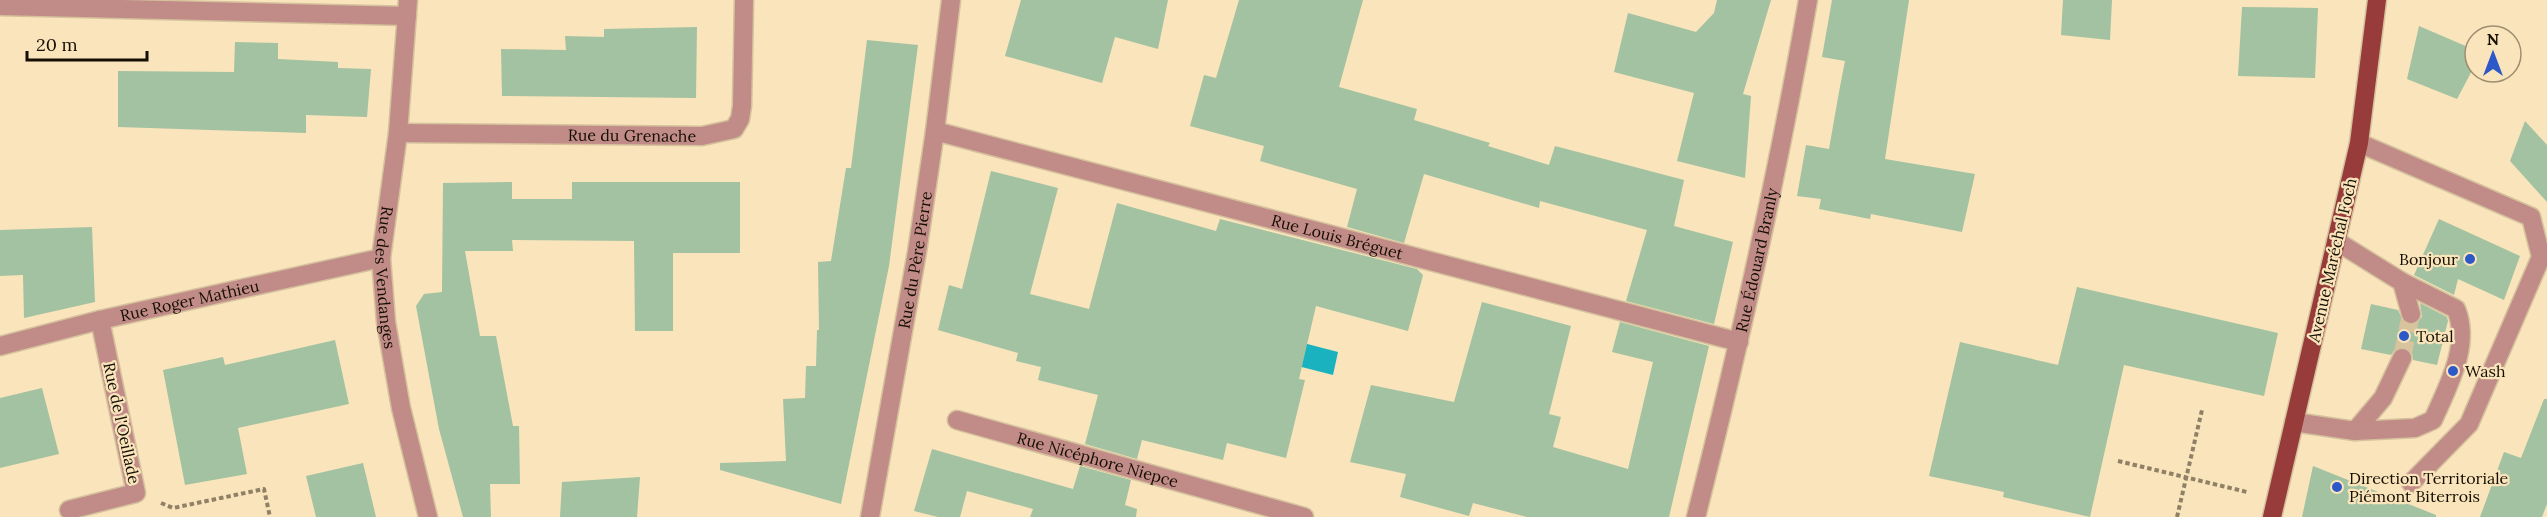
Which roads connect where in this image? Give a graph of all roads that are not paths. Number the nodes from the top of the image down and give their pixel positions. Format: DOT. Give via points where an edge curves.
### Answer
graph roads {
  1 [pos="744,0"];
  2 [pos="951,0"];
  3 [pos="1808,0"];
  4 [pos="2377,0"];
  5 [pos="0,6"];
  6 [pos="408,8"];
  7 [pos="935,131"];
  8 [pos="398,133"];
  9 [pos="2359,143"];
  10 [pos="2336,240"];
  11 [pos="381,258"];
  12 [pos="2402,282"];
  13 [pos="2411,314"];
  14 [pos="100,320"];
  15 [pos="1739,342"];
  16 [pos="0,346"];
  17 [pos="2402,358"];
  18 [pos="957,420"];
  19 [pos="2294,422"];
  20 [pos="2355,431"];
  21 [pos="2411,483"];
  22 [pos="2274,508"];
  23 [pos="69,510"];
  24 [pos="428,517"];
  25 [pos="870,517"];
  26 [pos="1302,517"];
  27 [pos="1696,517"];
  1 -- 8 [label="street, Rue du Grenache" via="742,106 734,129 702,136"];
  2 -- 7 [label="street, Rue du Père Pierre"];
  3 -- 15 [label="street, Rue Édouard Branly"];
  4 -- 9 [label="main road, Avenue Maréchal Foch"];
  5 -- 6 [label="street"];
  6 -- 8 [label="street, Rue des Vendanges"];
  7 -- 15 [label="street, Rue Louis Bréguet"];
  7 -- 25 [label="street, Rue du Père Pierre"];
  8 -- 11 [label="street, Rue des Vendanges"];
  9 -- 10 [label="main road, Avenue Maréchal Foch"];
  9 -- 21 [label="street" via="2531,216 2541,257 2469,424"];
  10 -- 12 [label="street"];
  10 -- 19 [label="main road, Avenue Maréchal Foch"];
  11 -- 14 [label="street, Rue Roger Mathieu"];
  11 -- 24 [label="street, Rue des Vendanges" via="386,322 401,408"];
  12 -- 13 [label="street"];
  12 -- 20 [label="street" via="2456,309 2462,324 2456,366 2433,420 2415,428"];
  14 -- 16 [label="street, Rue Roger Mathieu"];
  14 -- 23 [label="street, Rue de l'Oeillade" via="136,493"];
  15 -- 27 [label="street, Rue Édouard Branly"];
  17 -- 20 [label="street" via="2383,398"];
  18 -- 26 [label="street, Rue Nicéphore Niepce"];
  19 -- 20 [label="street"];
  19 -- 22 [label="main road, Avenue Maréchal Foch"];
}
